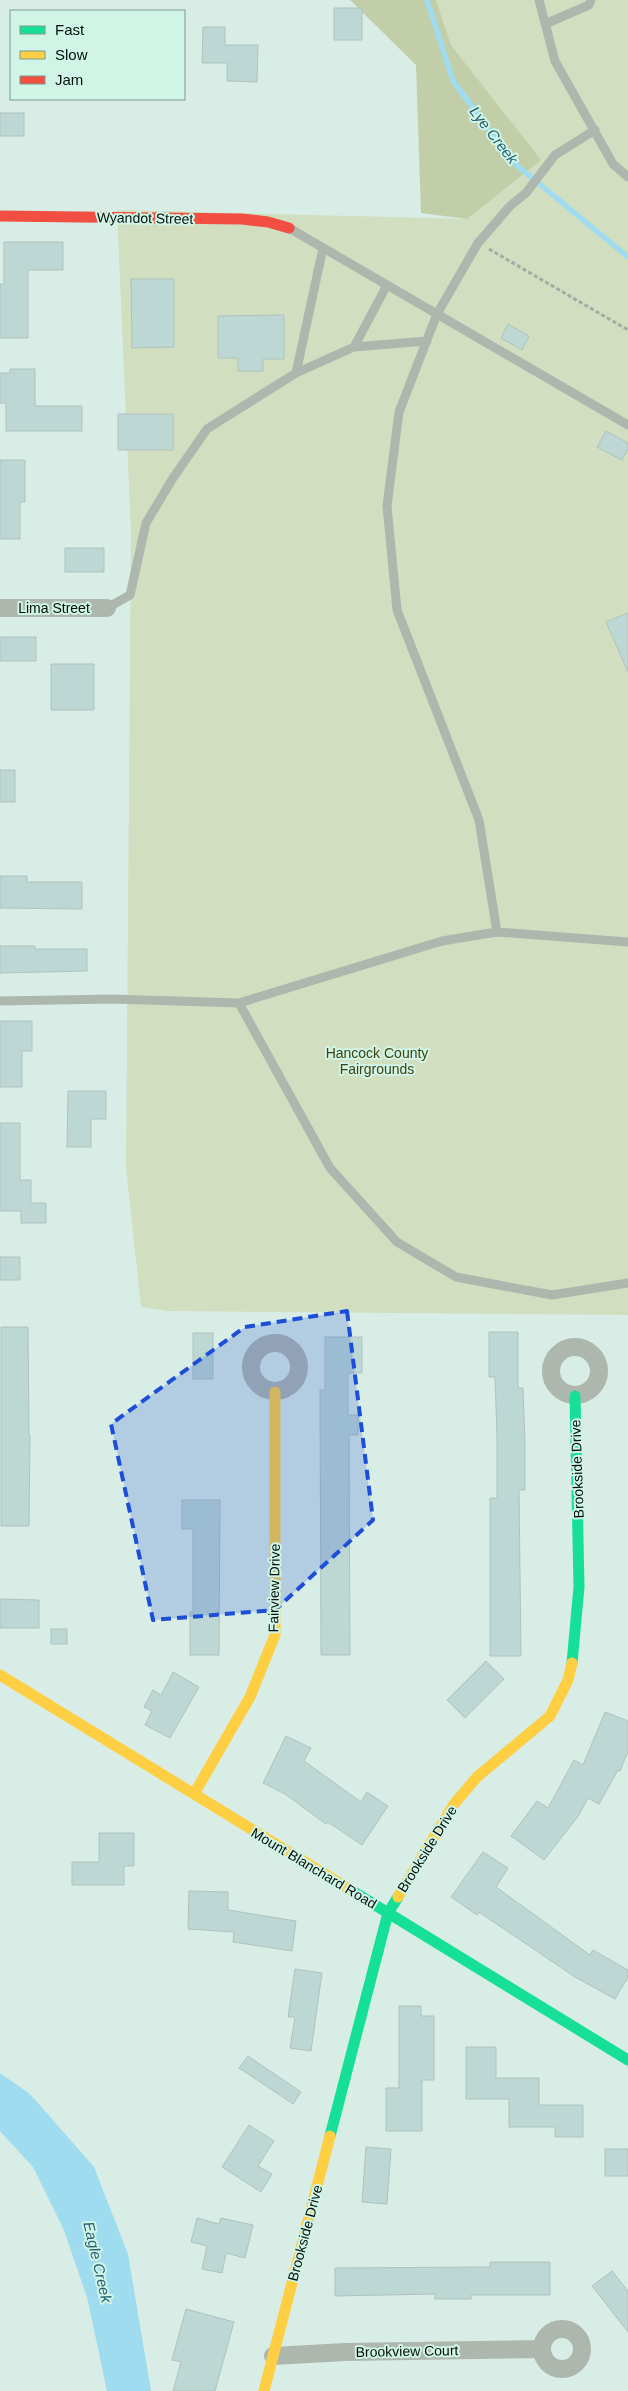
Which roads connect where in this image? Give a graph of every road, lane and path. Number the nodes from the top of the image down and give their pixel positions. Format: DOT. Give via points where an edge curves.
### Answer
graph roads {
  1 [pos="539,0"];
  2 [pos="591,0"];
  3 [pos="545,24"];
  4 [pos="594,130"];
  5 [pos="628,177"];
  6 [pos="0,216"];
  7 [pos="290,228"];
  8 [pos="478,243"];
  9 [pos="323,248"];
  10 [pos="387,285"];
  11 [pos="437,314"];
  12 [pos="628,330"];
  13 [pos="427,341"];
  14 [pos="354,347"];
  15 [pos="296,373"];
  16 [pos="628,426"];
  17 [pos="0,608"];
  18 [pos="108,608"];
  19 [pos="496,932"];
  20 [pos="628,942"];
  21 [pos="0,1001"];
  22 [pos="239,1003"];
  23 [pos="628,1283"];
  24 [pos="275,1392"];
  25 [pos="575,1396"];
  26 [pos="0,1675"];
  27 [pos="194,1794"];
  28 [pos="388,1913"];
  29 [pos="628,2060"];
  30 [pos="542,2349"];
  31 [pos="273,2356"];
  32 [pos="264,2391"];
  1 -- 3 [label="lane"];
  2 -- 3 [label="lane" via="589,5"];
  3 -- 4 [label="lane" via="555,61"];
  4 -- 5 [label="lane" via="613,164"];
  4 -- 8 [label="lane" via="555,155 526,193 510,206"];
  6 -- 7 [label="street, Wyandot Street" via="242,219"];
  7 -- 9 [label="lane"];
  8 -- 11 [label="lane"];
  8 -- 12 [label="path"];
  9 -- 10 [label="lane"];
  9 -- 15 [label="lane"];
  10 -- 11 [label="lane"];
  10 -- 14 [label="lane"];
  11 -- 13 [label="lane"];
  11 -- 16 [label="lane"];
  13 -- 14 [label="lane"];
  13 -- 19 [label="lane" via="399,412 387,506 397,610 479,820"];
  14 -- 15 [label="lane"];
  15 -- 18 [label="lane" via="207,429 146,524 130,595"];
  17 -- 18 [label="street, Lima Street"];
  19 -- 20 [label="lane"];
  19 -- 22 [label="lane" via="442,941"];
  21 -- 22 [label="lane" via="112,999"];
  22 -- 23 [label="lane" via="330,1168 397,1242 456,1277 552,1295"];
  24 -- 27 [label="street, Fairview Drive" via="275,1635 264,1668 242,1713"];
  25 -- 28 [label="street, Brookside Drive" via="579,1587 574,1653 568,1680 550,1716 477,1777 454,1804"];
  26 -- 27 [label="street, Mount Blanchard Road"];
  27 -- 28 [label="street, Mount Blanchard Road"];
  28 -- 29 [label="street, Mount Blanchard Road"];
  28 -- 31 [label="street, Brookside Drive"];
  30 -- 31 [label="street, Brookview Court"];
  31 -- 32 [label="street, Brookside Drive"];
}
